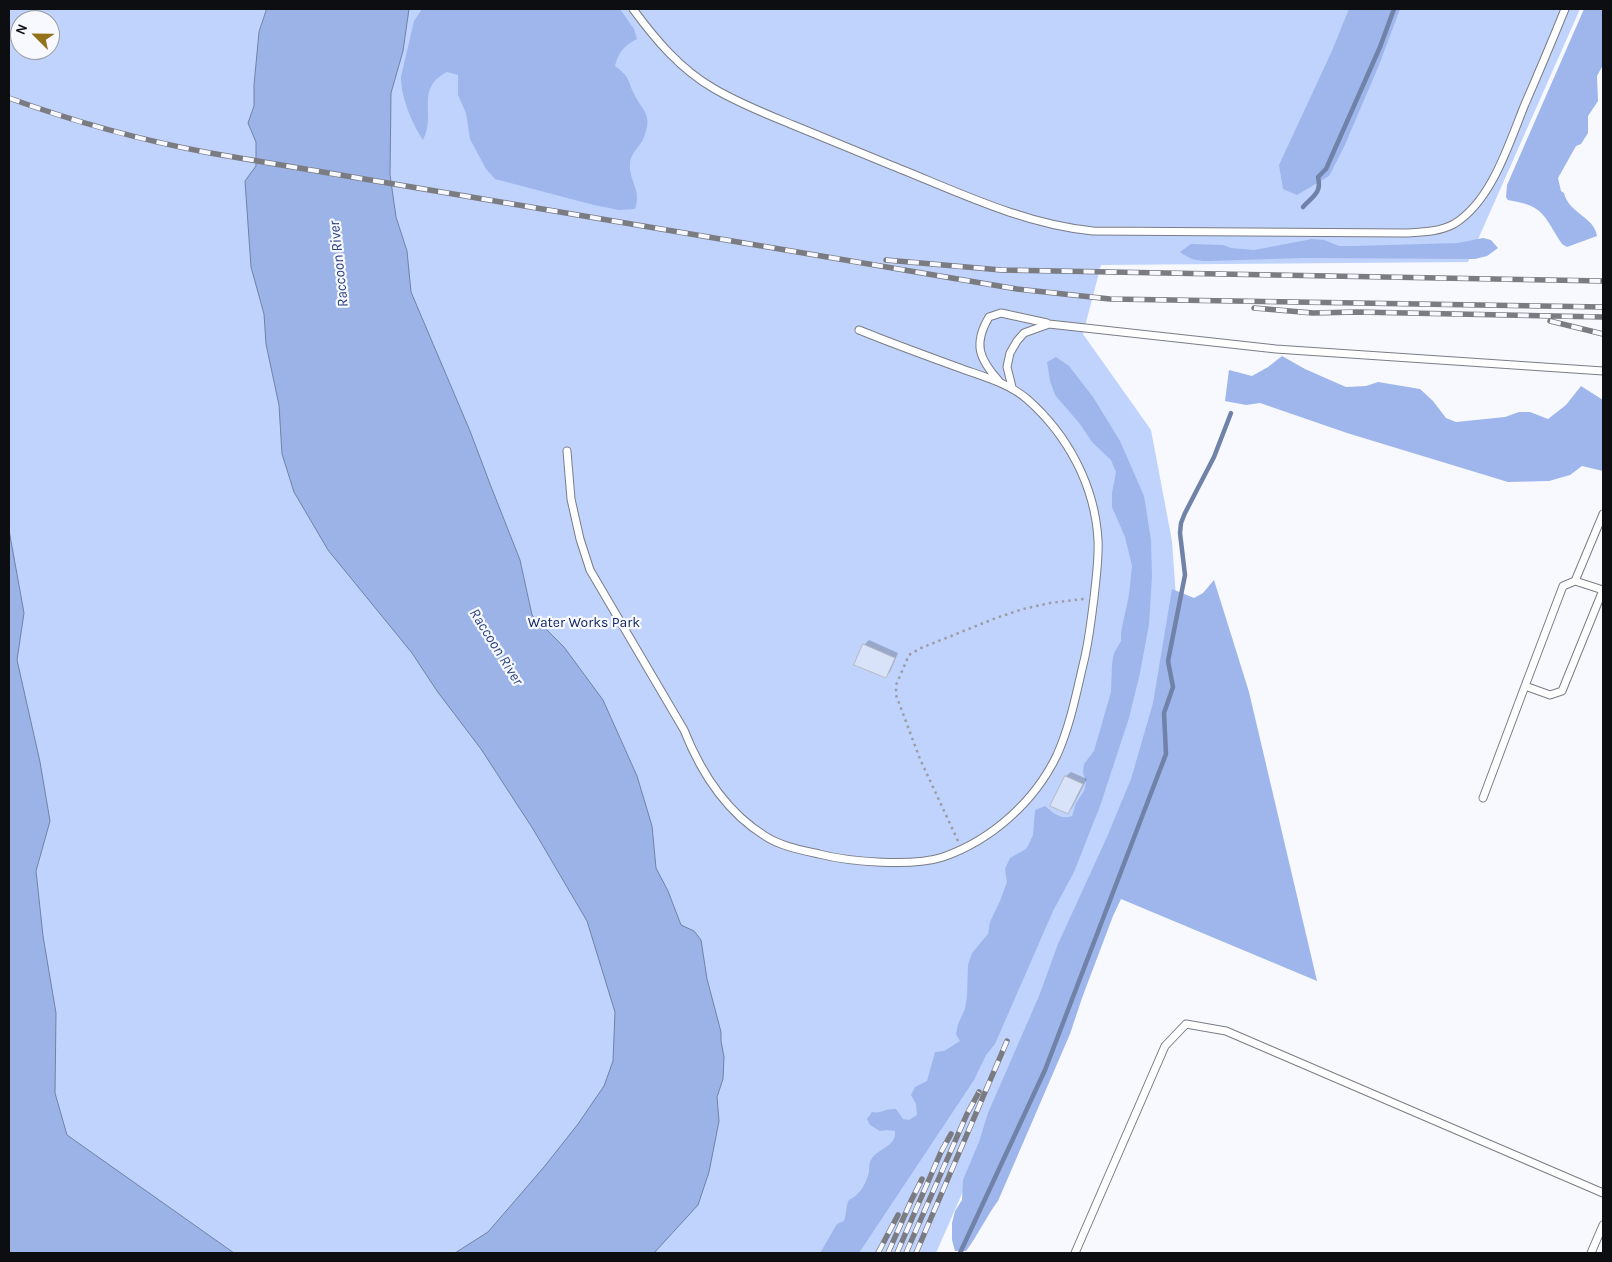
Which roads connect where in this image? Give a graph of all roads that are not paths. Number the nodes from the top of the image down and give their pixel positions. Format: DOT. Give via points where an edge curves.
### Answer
graph roads {
  1 [pos="633,9"];
  2 [pos="1566,9"];
  3 [pos="1049,324"];
  4 [pos="859,330"];
  5 [pos="1603,370"];
  6 [pos="1001,383"];
  7 [pos="1012,387"];
  8 [pos="568,451"];
  9 [pos="1603,514"];
  10 [pos="1575,581"];
  11 [pos="1525,686"];
  12 [pos="1484,798"];
  13 [pos="1603,1192"];
  14 [pos="1603,1225"];
  15 [pos="1075,1253"];
  16 [pos="1591,1253"];
  1 -- 2 [label="lane" via="666,49 712,88 753,109 847,148 1034,221 1092,231 1406,233 1430,232 1453,224 1473,209 1500,165"];
  3 -- 5 [label="lane" via="1276,349"];
  3 -- 6 [label="lane" via="1001,313 989,317 979,338 980,350 985,363"];
  3 -- 7 [label="lane" via="1024,333 1017,340 1007,367"];
  4 -- 6 [label="lane"];
  6 -- 7 [label="lane"];
  7 -- 8 [label="lane" via="1047,418 1063,439 1087,486 1098,539 1098,566 1087,649 1066,732 1057,756 1038,786 1028,800 989,834 941,858 859,861 796,849 766,837 721,798 590,570 571,500"];
  9 -- 10 [label="lane"];
  10 -- 11 [label="lane" via="1563,586"];
  10 -- 11 [label="lane" via="1603,590 1562,691 1550,695"];
  11 -- 12 [label="lane"];
  13 -- 15 [label="lane" via="1226,1031 1186,1024 1165,1046"];
  14 -- 16 [label="lane"];
}
